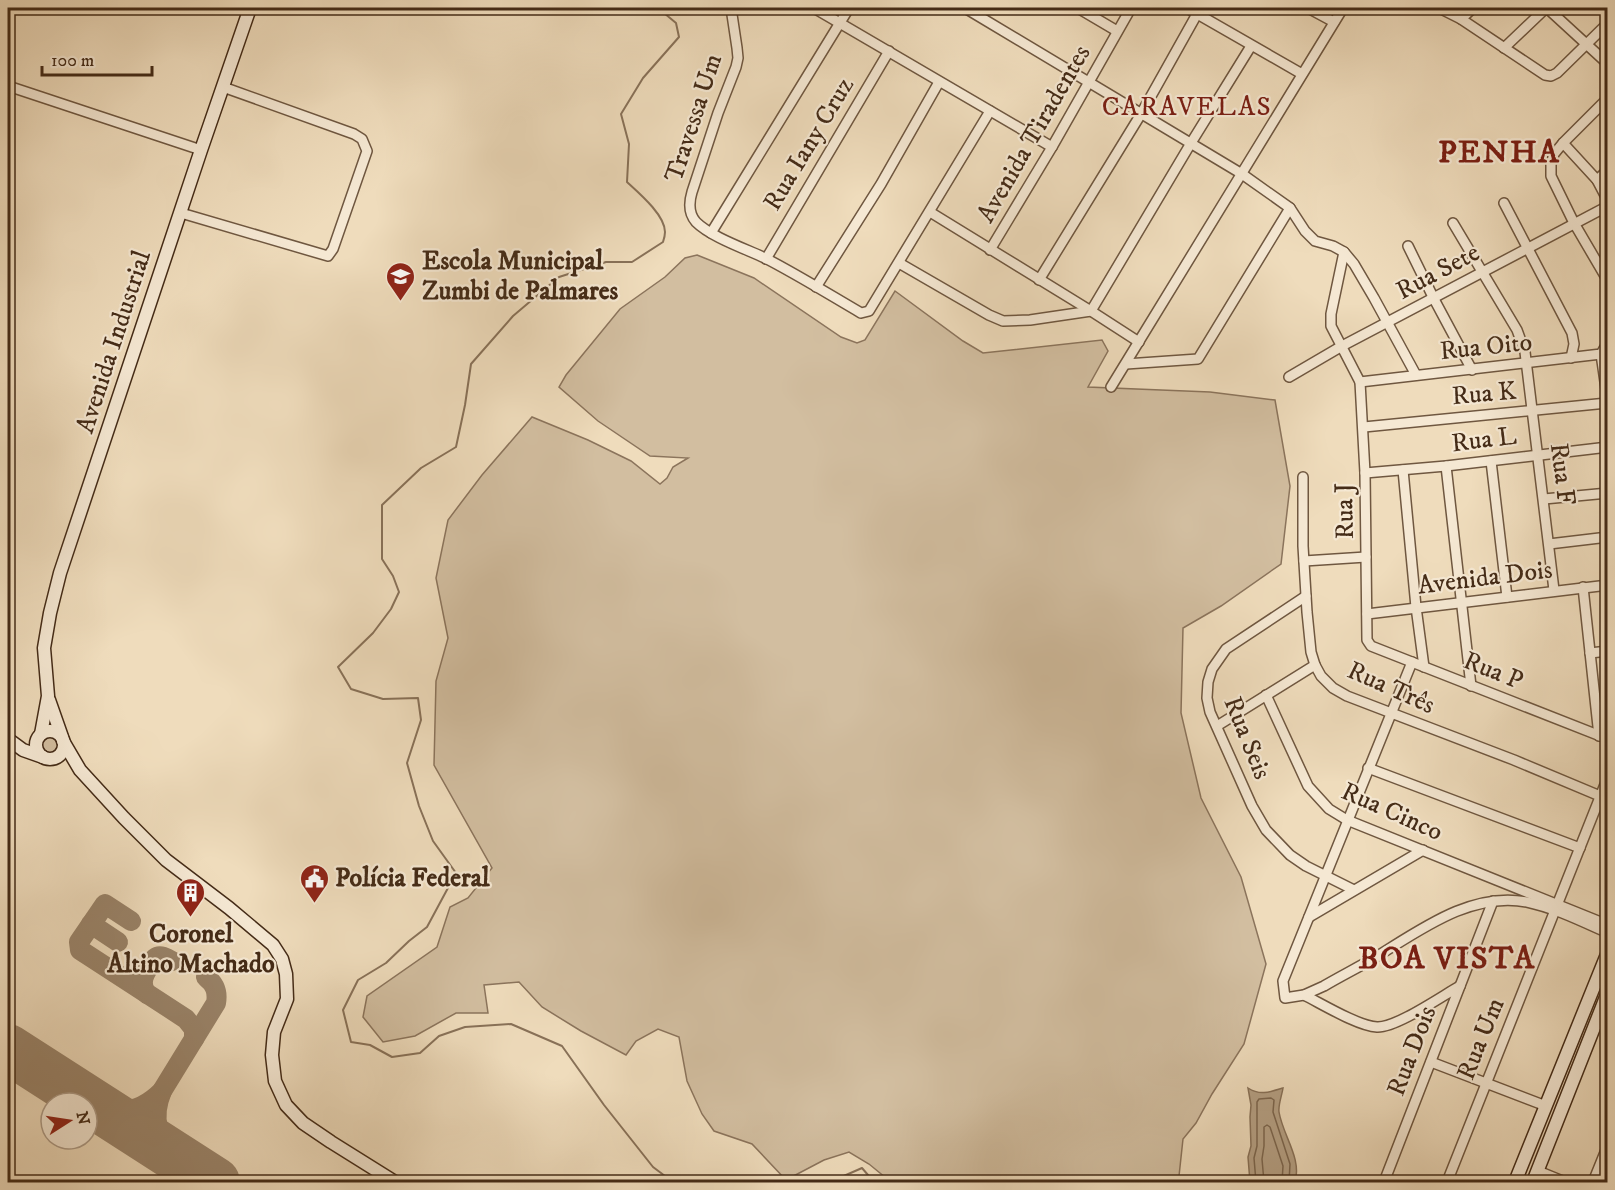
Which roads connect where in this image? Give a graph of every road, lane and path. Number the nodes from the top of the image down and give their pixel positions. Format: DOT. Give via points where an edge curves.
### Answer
graph roads {
  1 [pos="250,8"];
  2 [pos="731,8"];
  3 [pos="814,8"];
  4 [pos="849,8"];
  5 [pos="965,8"];
  6 [pos="1078,8"];
  7 [pos="1131,8"];
  8 [pos="1188,8"];
  9 [pos="1308,8"];
  10 [pos="1343,8"];
  11 [pos="1439,8"];
  12 [pos="1473,8"];
  13 [pos="1546,8"];
  14 [pos="1197,14"];
  15 [pos="1461,19"];
  16 [pos="1334,22"];
  17 [pos="840,23"];
  18 [pos="1608,23"];
  19 [pos="1117,31"];
  20 [pos="1586,44"];
  21 [pos="1251,46"];
  22 [pos="1504,48"];
  23 [pos="889,51"];
  24 [pos="1608,64"];
  25 [pos="1302,74"];
  26 [pos="939,82"];
  27 [pos="1089,82"];
  28 [pos="8,86"];
  29 [pos="223,87"];
  30 [pos="1608,98"];
  31 [pos="990,111"];
  32 [pos="1141,114"];
  33 [pos="1563,142"];
  34 [pos="1191,143"];
  35 [pos="1052,147"];
  36 [pos="201,150"];
  37 [pos="1608,170"];
  38 [pos="1242,174"];
  39 [pos="1597,180"];
  40 [pos="1504,203"];
  41 [pos="1608,204"];
  42 [pos="1290,208"];
  43 [pos="930,212"];
  44 [pos="181,213"];
  45 [pos="1453,223"];
  46 [pos="1574,223"];
  47 [pos="711,233"];
  48 [pos="1408,246"];
  49 [pos="1529,248"];
  50 [pos="990,250"];
  51 [pos="1344,252"];
  52 [pos="766,259"];
  53 [pos="899,263"];
  54 [pos="1482,272"];
  55 [pos="1040,280"];
  56 [pos="1608,282"];
  57 [pos="816,287"];
  58 [pos="1434,299"];
  59 [pos="1091,311"];
  60 [pos="1388,322"];
  61 [pos="1139,342"];
  62 [pos="1608,342"];
  63 [pos="1342,346"];
  64 [pos="1601,354"];
  65 [pos="1571,358"];
  66 [pos="1126,364"];
  67 [pos="1527,364"];
  68 [pos="1472,370"];
  69 [pos="1416,375"];
  70 [pos="1289,377"];
  71 [pos="1360,382"];
  72 [pos="1111,387"];
  73 [pos="1607,403"];
  74 [pos="1532,411"];
  75 [pos="1364,427"];
  76 [pos="1608,447"];
  77 [pos="1538,455"];
  78 [pos="1491,461"];
  79 [pos="1446,466"];
  80 [pos="1403,470"];
  81 [pos="1365,473"];
  82 [pos="1303,477"];
  83 [pos="1608,493"];
  84 [pos="1544,499"];
  85 [pos="1608,537"];
  86 [pos="1549,544"];
  87 [pos="1366,557"];
  88 [pos="1304,561"];
  89 [pos="1608,585"];
  90 [pos="1583,587"];
  91 [pos="1554,590"];
  92 [pos="1306,596"];
  93 [pos="1507,597"];
  94 [pos="1461,603"];
  95 [pos="1416,607"];
  96 [pos="1367,614"];
  97 [pos="1367,640"];
  98 [pos="1608,651"];
  99 [pos="1590,653"];
  100 [pos="1412,662"];
  101 [pos="1315,665"];
  102 [pos="1424,667"];
  103 [pos="1471,686"];
  104 [pos="1266,695"];
  105 [pos="48,696"];
  106 [pos="1391,713"];
  107 [pos="1217,726"];
  108 [pos="39,736"];
  109 [pos="1603,737"];
  110 [pos="62,739"];
  111 [pos="9,740"];
  112 [pos="48,758"];
  113 [pos="1368,768"];
  114 [pos="80,770"];
  115 [pos="1608,777"];
  116 [pos="1600,796"];
  117 [pos="1347,820"];
  118 [pos="1580,848"];
  119 [pos="1423,850"];
  120 [pos="1325,876"];
  121 [pos="1354,890"];
  122 [pos="1493,901"];
  123 [pos="1556,907"];
  124 [pos="1308,917"];
  125 [pos="1608,925"];
  126 [pos="1608,933"];
  127 [pos="1608,952"];
  128 [pos="1460,986"];
  129 [pos="1608,992"];
  130 [pos="1304,995"];
  131 [pos="1431,1062"];
  132 [pos="1487,1083"];
  133 [pos="1546,1106"];
  134 [pos="1608,1145"];
  135 [pos="1535,1177"];
  136 [pos="395,1182"];
  137 [pos="1384,1182"];
  138 [pos="1447,1182"];
  139 [pos="1515,1182"];
  140 [pos="1565,1182"];
  141 [pos="1593,1182"];
  1 -- 29 [label="street, Avenida Industrial"];
  2 -- 47 [label="street, Travessa Um" via="738,58 690,200 696,221"];
  3 -- 17 [label="street"];
  4 -- 17 [label="street"];
  5 -- 27 [label="street"];
  6 -- 19 [label="street"];
  7 -- 19 [label="street, Avenida Tiradentes"];
  8 -- 14 [label="street"];
  9 -- 16 [label="street"];
  10 -- 16 [label="street"];
  11 -- 15 [label="street"];
  12 -- 15 [label="street"];
  13 -- 20 [label="street"];
  13 -- 22 [label="street"];
  14 -- 21 [label="street"];
  14 -- 32 [label="street"];
  15 -- 22 [label="street"];
  16 -- 25 [label="street"];
  17 -- 23 [label="street"];
  17 -- 47 [label="street"];
  18 -- 20 [label="street"];
  19 -- 27 [label="street, Avenida Tiradentes"];
  20 -- 22 [label="street" via="1551,76"];
  20 -- 24 [label="street"];
  21 -- 25 [label="street"];
  21 -- 34 [label="street"];
  23 -- 26 [label="street"];
  23 -- 52 [label="street, Rua Iany Cruz"];
  25 -- 38 [label="street"];
  26 -- 31 [label="street"];
  26 -- 57 [label="street"];
  27 -- 32 [label="street"];
  27 -- 35 [label="street, Avenida Tiradentes"];
  28 -- 36 [label="street"];
  29 -- 36 [label="street, Avenida Industrial"];
  29 -- 44 [label="street" via="354,134 362,139 367,151 328,256"];
  30 -- 33 [label="street"];
  31 -- 35 [label="street"];
  31 -- 43 [label="street"];
  32 -- 34 [label="street"];
  32 -- 55 [label="street"];
  33 -- 39 [label="street"];
  33 -- 46 [label="street" via="1554,154 1551,176"];
  34 -- 38 [label="street"];
  34 -- 59 [label="street"];
  35 -- 50 [label="street, Avenida Tiradentes"];
  36 -- 44 [label="street, Avenida Industrial"];
  37 -- 39 [label="street"];
  38 -- 42 [label="street"];
  38 -- 61 [label="street"];
  39 -- 41 [label="street"];
  40 -- 49 [label="street"];
  41 -- 46 [label="street, Rua Sete"];
  42 -- 51 [label="street" via="1315,241"];
  42 -- 66 [label="street" via="1198,359"];
  43 -- 50 [label="street"];
  43 -- 53 [label="street"];
  44 -- 105 [label="street, Avenida Industrial" via="60,573 44,648"];
  45 -- 54 [label="street, Rua F"];
  46 -- 49 [label="street, Rua Sete"];
  46 -- 56 [label="street"];
  47 -- 52 [label="street"];
  48 -- 58 [label="street"];
  49 -- 54 [label="street, Rua Sete"];
  49 -- 65 [label="street" via="1572,333"];
  50 -- 55 [label="street"];
  51 -- 60 [label="street"];
  51 -- 63 [label="street" via="1331,314 1331,326"];
  52 -- 57 [label="street"];
  53 -- 57 [label="street" via="866,313"];
  53 -- 59 [label="street" via="1004,321"];
  54 -- 58 [label="street, Rua Sete"];
  54 -- 67 [label="street, Rua F" via="1517,330"];
  55 -- 59 [label="street"];
  58 -- 60 [label="street, Rua Sete"];
  58 -- 68 [label="street"];
  59 -- 61 [label="street"];
  60 -- 63 [label="street, Rua Sete"];
  60 -- 69 [label="street"];
  61 -- 66 [label="street"];
  62 -- 64 [label="street"];
  63 -- 70 [label="street, Rua Sete"];
  63 -- 71 [label="street"];
  64 -- 65 [label="street, Rua Oito"];
  64 -- 73 [label="street"];
  65 -- 67 [label="street, Rua Oito"];
  66 -- 72 [label="street"];
  67 -- 68 [label="street, Rua Oito"];
  67 -- 74 [label="street, Rua F"];
  68 -- 69 [label="street, Rua Oito"];
  69 -- 71 [label="street, Rua Oito"];
  71 -- 75 [label="street, Rua J"];
  73 -- 74 [label="street, Rua K"];
  74 -- 75 [label="street, Rua K"];
  74 -- 77 [label="street, Rua F"];
  75 -- 81 [label="street, Rua J"];
  76 -- 77 [label="street, Rua L"];
  77 -- 78 [label="street, Rua L"];
  77 -- 84 [label="street, Rua F"];
  78 -- 79 [label="street, Rua L"];
  78 -- 93 [label="street"];
  79 -- 80 [label="street, Rua L"];
  79 -- 94 [label="street"];
  80 -- 81 [label="street, Rua L"];
  80 -- 95 [label="street"];
  81 -- 87 [label="street, Rua J"];
  82 -- 88 [label="street, Rua Três"];
  83 -- 84 [label="street"];
  84 -- 86 [label="street, Rua F"];
  85 -- 86 [label="street"];
  86 -- 91 [label="street, Rua F"];
  87 -- 88 [label="street"];
  87 -- 96 [label="street, Rua J"];
  88 -- 92 [label="street, Rua Três"];
  89 -- 90 [label="street, Avenida Dois"];
  90 -- 91 [label="street, Avenida Dois"];
  90 -- 99 [label="street"];
  91 -- 93 [label="street, Avenida Dois"];
  92 -- 101 [label="street, Rua Três"];
  92 -- 107 [label="street, Rua Seis" via="1218,658 1208,682 1207,698"];
  93 -- 94 [label="street, Avenida Dois"];
  94 -- 95 [label="street, Avenida Dois"];
  94 -- 103 [label="street"];
  95 -- 96 [label="street, Avenida Dois"];
  95 -- 102 [label="street"];
  96 -- 97 [label="street, Rua J"];
  97 -- 100 [label="street, Rua P" via="1371,646"];
  98 -- 99 [label="street"];
  99 -- 109 [label="street"];
  100 -- 102 [label="street, Rua P"];
  100 -- 106 [label="street"];
  101 -- 104 [label="street"];
  101 -- 106 [label="street, Rua Três" via="1333,688"];
  102 -- 103 [label="street, Rua P"];
  103 -- 109 [label="street, Rua P"];
  104 -- 107 [label="street"];
  104 -- 117 [label="street, Rua Cinco" via="1308,786 1329,809"];
  105 -- 108 [label="street, Avenida Industrial"];
  105 -- 110 [label="street, Avenida Industrial"];
  106 -- 113 [label="street"];
  106 -- 116 [label="street, Rua Três"];
  107 -- 120 [label="street, Rua Seis" via="1266,830 1290,855"];
  108 -- 110 [label="street" via="50,730"];
  108 -- 111 [label="street"];
  108 -- 112 [label="street" via="37,750"];
  110 -- 112 [label="street" via="60,754"];
  110 -- 114 [label="street, Avenida Industrial"];
  111 -- 112 [label="street" via="23,750"];
  112 -- 114 [label="street"];
  113 -- 117 [label="street"];
  113 -- 118 [label="street"];
  114 -- 136 [label="street" via="166,860 273,945 286,974 288,999 274,1032 272,1055 275,1081 286,1105 303,1123"];
  115 -- 116 [label="street, Rua Um"];
  116 -- 118 [label="street, Rua Um"];
  117 -- 119 [label="street, Rua Cinco"];
  117 -- 120 [label="street"];
  118 -- 123 [label="street, Rua Um"];
  119 -- 121 [label="street"];
  119 -- 123 [label="street, Rua Cinco"];
  120 -- 121 [label="street, Rua Seis"];
  120 -- 124 [label="street"];
  121 -- 124 [label="street"];
  122 -- 123 [label="street"];
  122 -- 128 [label="street, Rua Dois"];
  122 -- 130 [label="street" via="1443,917"];
  123 -- 125 [label="street"];
  123 -- 126 [label="street"];
  123 -- 132 [label="street, Rua Um"];
  124 -- 130 [label="street" via="1282,981 1285,998"];
  127 -- 133 [label="street"];
  128 -- 130 [label="street" via="1391,1025 1375,1027"];
  128 -- 131 [label="street, Rua Dois"];
  129 -- 135 [label="street"];
  131 -- 132 [label="street"];
  131 -- 137 [label="street, Rua Dois"];
  132 -- 133 [label="street"];
  132 -- 138 [label="street, Rua Um"];
  133 -- 139 [label="street"];
  134 -- 141 [label="street"];
  135 -- 140 [label="street"];
}
